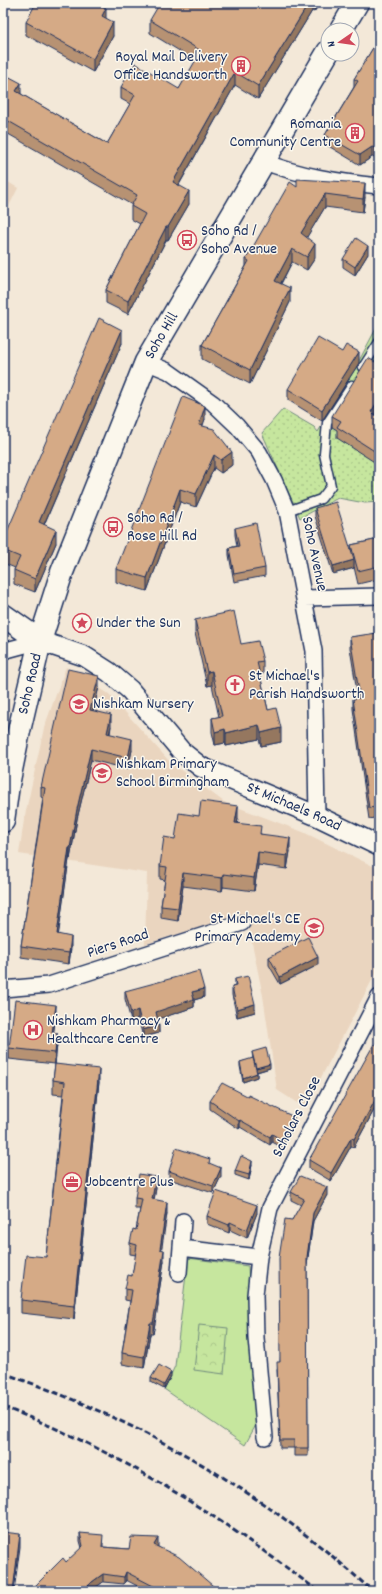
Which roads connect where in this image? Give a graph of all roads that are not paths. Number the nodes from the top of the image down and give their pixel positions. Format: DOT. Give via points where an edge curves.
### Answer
graph roads {
  1 [pos="357,3"];
  2 [pos="346,22"];
  3 [pos="322,62"];
  4 [pos="262,161"];
  5 [pos="379,186"];
  6 [pos="379,342"];
  7 [pos="146,362"];
  8 [pos="287,511"];
  9 [pos="379,596"];
  10 [pos="305,598"];
  11 [pos="3,615"];
  12 [pos="40,640"];
  13 [pos="3,651"];
  14 [pos="5,784"];
  15 [pos="317,816"];
  16 [pos="3,821"];
  17 [pos="379,846"];
  18 [pos="242,923"];
  19 [pos="3,989"];
  20 [pos="379,997"];
  21 [pos="183,1221"];
  22 [pos="181,1248"];
  23 [pos="259,1258"];
  24 [pos="178,1273"];
  25 [pos="265,1438"];
  1 -- 2 [label="main road"];
  3 -- 4 [label="main road, Soho Hill"];
  4 -- 5 [label="street" via="336,182"];
  4 -- 7 [label="main road, Soho Hill"];
  6 -- 8 [label="lane" via="326,423 324,454 331,486 321,499"];
  7 -- 8 [label="street, Soho Avenue" via="168,371 213,404 236,426 259,452"];
  7 -- 12 [label="main road, Soho Hill" via="62,572"];
  8 -- 10 [label="street, Soho Avenue"];
  9 -- 10 [label="street"];
  10 -- 15 [label="street, Soho Avenue" via="314,651"];
  11 -- 12 [label="main road"];
  12 -- 13 [label="street"];
  12 -- 14 [label="main road, Soho Road"];
  12 -- 15 [label="street, St Michaels Road" via="84,656 109,672 130,690 182,752 201,767"];
  14 -- 16 [label="main road, Soho Road"];
  15 -- 17 [label="street, St Michaels Road"];
  18 -- 19 [label="street, Piers Road" via="49,985"];
  20 -- 23 [label="street, Scholars Close" via="270,1208"];
  21 -- 22 [label="street"];
  22 -- 23 [label="street"];
  22 -- 24 [label="street"];
  23 -- 25 [label="street, Scholars Close" via="255,1295"];
}
